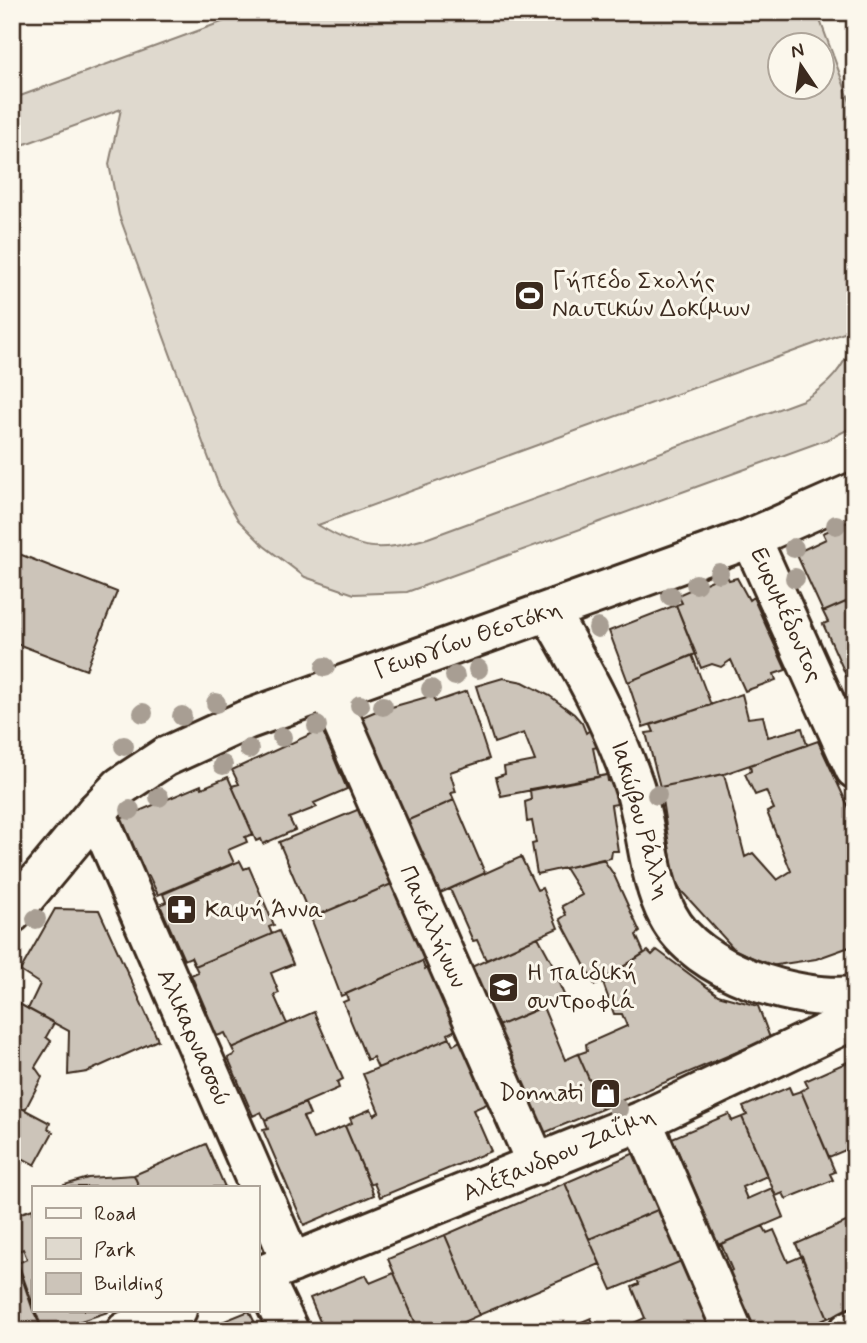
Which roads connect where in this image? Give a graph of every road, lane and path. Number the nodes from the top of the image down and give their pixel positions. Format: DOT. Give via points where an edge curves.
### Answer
graph roads {
  1 [pos="855,492"];
  2 [pos="751,538"];
  3 [pos="549,612"];
  4 [pos="328,690"];
  5 [pos="855,769"];
  6 [pos="96,812"];
  7 [pos="12,914"];
  8 [pos="855,996"];
  9 [pos="855,1020"];
  10 [pos="642,1121"];
  11 [pos="537,1165"];
  12 [pos="239,1186"];
  13 [pos="259,1240"];
  14 [pos="271,1271"];
  15 [pos="172,1312"];
  16 [pos="855,1328"];
  17 [pos="127,1331"];
  18 [pos="289,1331"];
  19 [pos="733,1331"];
  20 [pos="849,1331"];
  1 -- 2 [label="street, Γεωργίου Θεοτόκη"];
  2 -- 3 [label="street, Γεωργίου Θεοτόκη"];
  2 -- 5 [label="street, Ευρυμέδοντος"];
  3 -- 4 [label="street, Γεωργίου Θεοτόκη"];
  3 -- 8 [label="street, Ιακώβου Ράλλη" via="614,730 635,787 668,918 692,947 737,974 795,993"];
  4 -- 6 [label="street, Γεωργίου Θεοτόκη" via="164,757 121,786"];
  4 -- 11 [label="street, Πανελλήνων"];
  6 -- 7 [label="street, Γεωργίου Θεοτόκη"];
  6 -- 12 [label="street, Αλικαρνασσού"];
  9 -- 10 [label="street, Αλέξανδρου Ζαΐμη"];
  10 -- 11 [label="street, Αλέξανδρου Ζαΐμη"];
  10 -- 19 [label="street"];
  11 -- 14 [label="street, Αλέξανδρου Ζαΐμη"];
  13 -- 14 [label="street, Αλικαρνασσού"];
  14 -- 18 [label="street, Αλικαρνασσού"];
  15 -- 17 [label="street"];
  16 -- 20 [label="street"];
}
